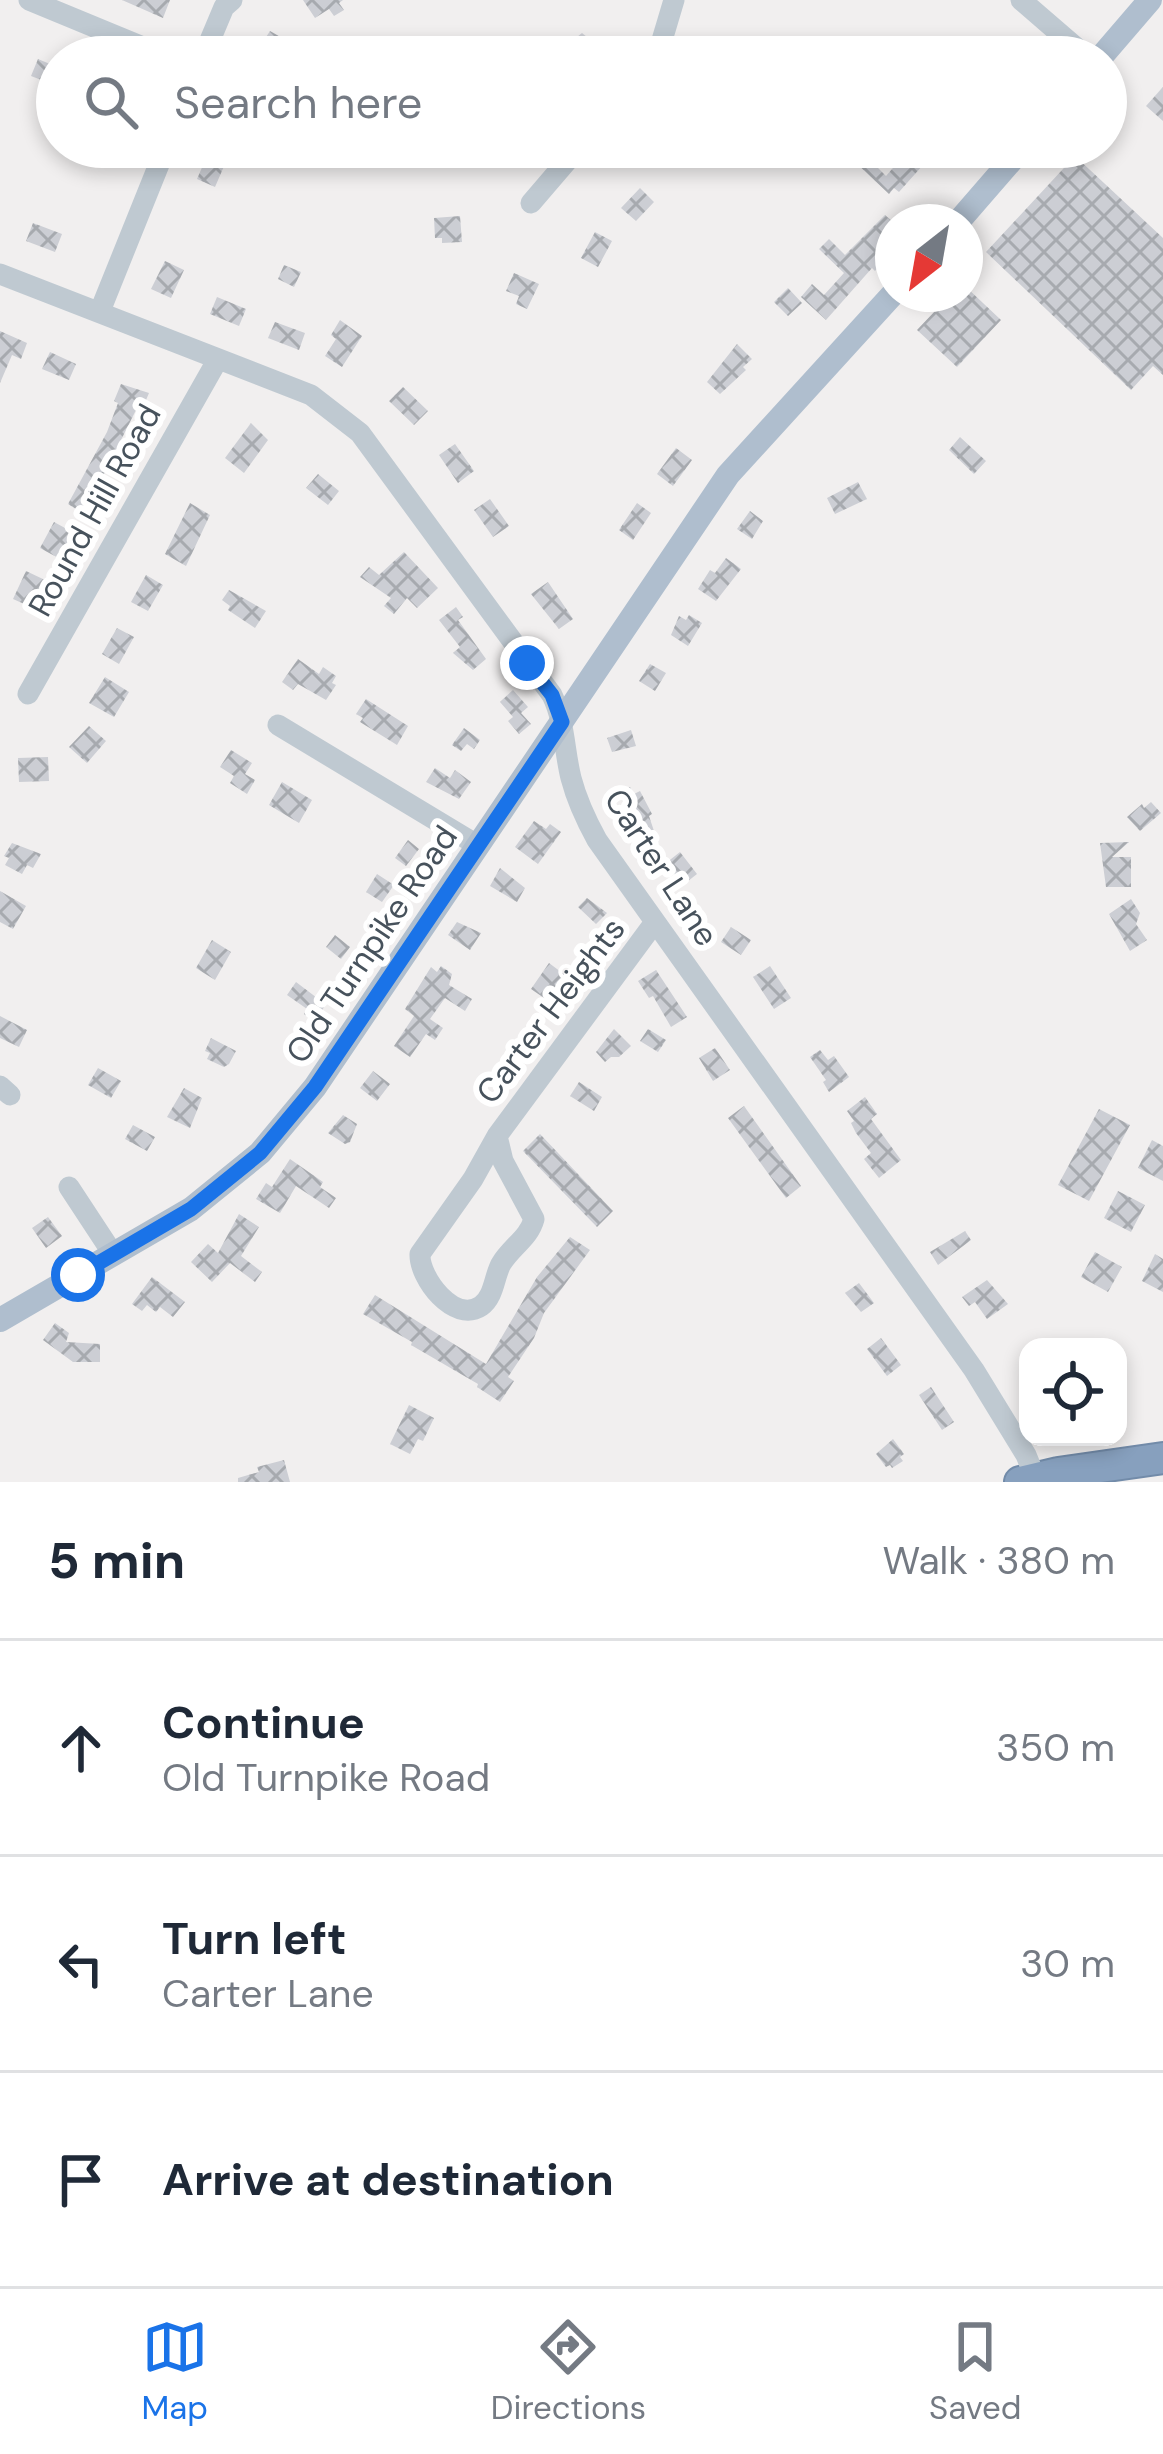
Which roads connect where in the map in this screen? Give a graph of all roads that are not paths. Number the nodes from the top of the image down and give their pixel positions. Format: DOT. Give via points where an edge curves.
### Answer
graph roads {
  1 [pos="29,0"];
  2 [pos="232,0"];
  3 [pos="674,0"];
  4 [pos="1021,0"];
  5 [pos="1150,0"];
  6 [pos="116,36"];
  7 [pos="212,36"];
  8 [pos="663,36"];
  9 [pos="1063,36"];
  10 [pos="1119,36"];
  11 [pos="158,168"];
  12 [pos="561,168"];
  13 [pos="1005,168"];
  14 [pos="531,203"];
  15 [pos="974,204"];
  16 [pos="0,274"];
  17 [pos="100,311"];
  18 [pos="876,312"];
  19 [pos="218,358"];
  20 [pos="28,694"];
  21 [pos="562,722"];
  22 [pos="278,725"];
  23 [pos="477,845"];
  24 [pos="655,922"];
  25 [pos="497,1136"];
  26 [pos="69,1187"];
  27 [pos="113,1254"];
  28 [pos="0,1320"];
  29 [pos="1163,1458"];
  30 [pos="1028,1479"];
  1 -- 6 [label="street"];
  2 -- 7 [label="street"];
  3 -- 8 [label="street"];
  4 -- 9 [label="street"];
  5 -- 10 [label="main road"];
  11 -- 17 [label="street"];
  12 -- 14 [label="street"];
  13 -- 15 [label="main road"];
  16 -- 17 [label="street, Carter Lane"];
  17 -- 19 [label="street, Carter Lane"];
  18 -- 21 [label="main road, Old Turnpike Road" via="728,475"];
  19 -- 20 [label="street, Round Hill Road"];
  19 -- 21 [label="street, Carter Lane" via="311,395 359,433 552,695"];
  21 -- 23 [label="main road, Old Turnpike Road"];
  21 -- 24 [label="street, Carter Lane" via="580,809"];
  22 -- 23 [label="street"];
  23 -- 27 [label="main road, Old Turnpike Road" via="315,1087 260,1153 191,1209"];
  24 -- 25 [label="street, Carter Heights"];
  24 -- 30 [label="street, Carter Lane" via="974,1370 1027,1455"];
  25 -- 25 [label="street, Carter Heights" via="420,1254 434,1289 466,1310 489,1298 502,1263 534,1219"];
  26 -- 27 [label="street"];
  27 -- 28 [label="main road, Old Turnpike Road"];
  29 -- 30 [label="highway"];
}
